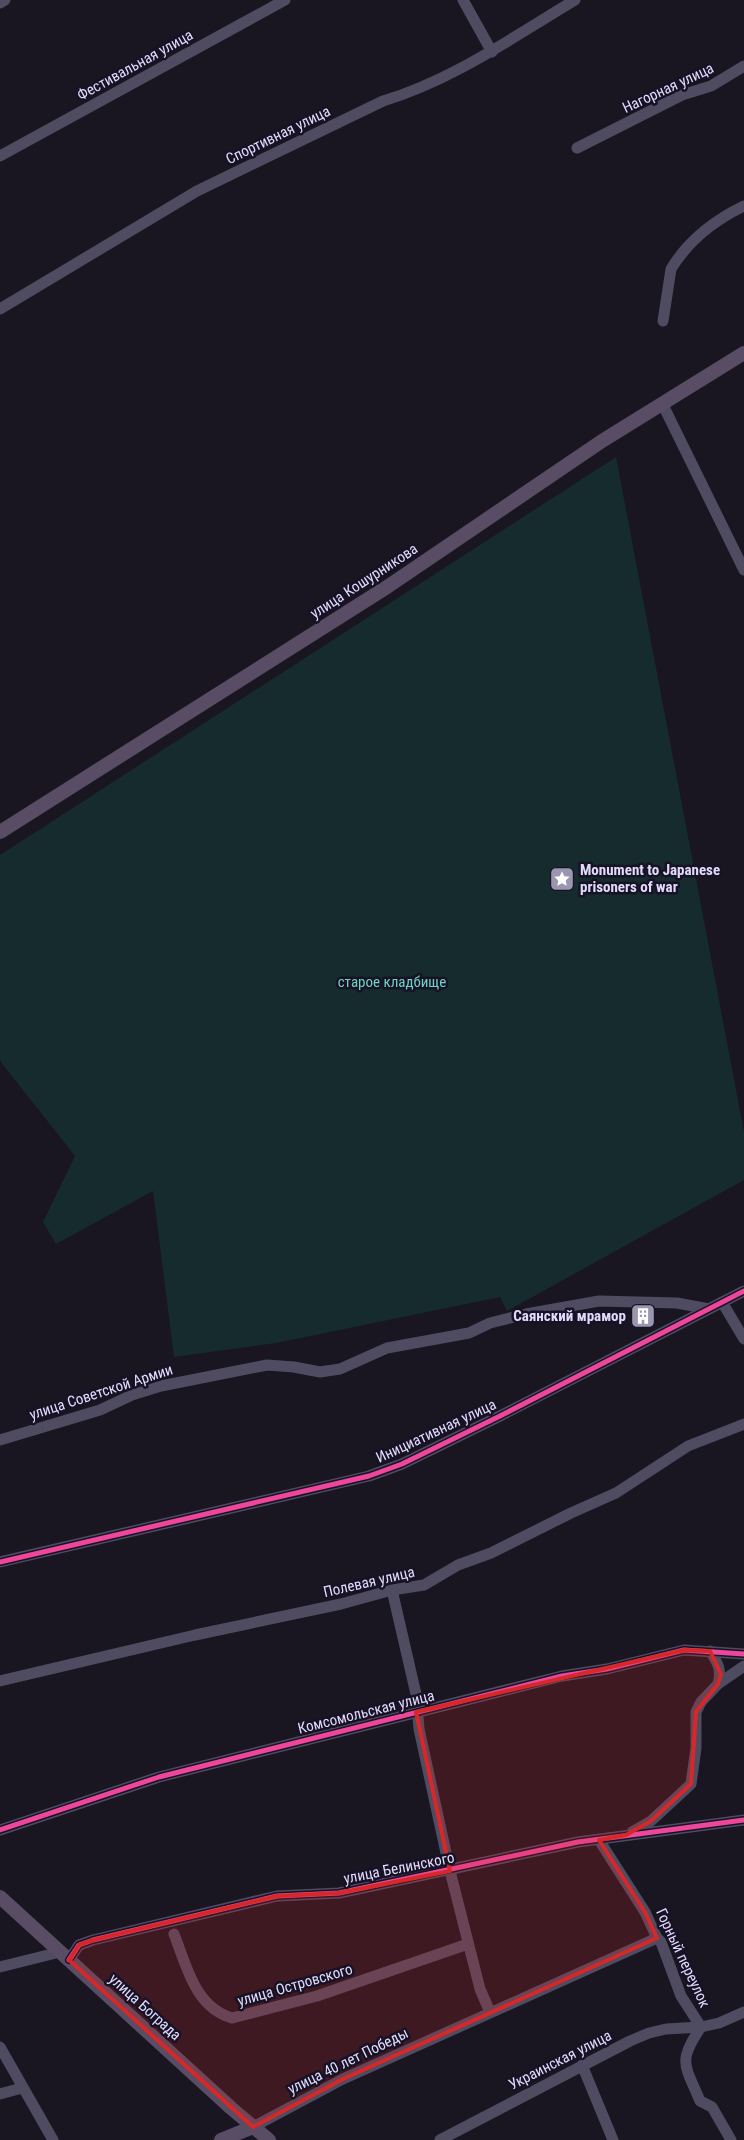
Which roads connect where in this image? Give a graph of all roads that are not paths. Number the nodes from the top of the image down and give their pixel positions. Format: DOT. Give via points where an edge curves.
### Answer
graph roads {
  1 [pos="5,0"];
  2 [pos="285,0"];
  3 [pos="463,0"];
  4 [pos="575,0"];
  5 [pos="0,2"];
  6 [pos="492,52"];
  7 [pos="744,66"];
  8 [pos="577,148"];
  9 [pos="0,156"];
  10 [pos="744,206"];
  11 [pos="0,309"];
  12 [pos="663,321"];
  13 [pos="744,353"];
  14 [pos="662,403"];
  15 [pos="744,570"];
  16 [pos="0,832"];
  17 [pos="744,1291"];
  18 [pos="722,1302"];
  19 [pos="709,1309"];
  20 [pos="744,1339"];
  21 [pos="744,1424"];
  22 [pos="0,1440"];
  23 [pos="0,1562"];
  24 [pos="392,1590"];
  25 [pos="710,1651"];
  26 [pos="744,1654"];
  27 [pos="744,1666"];
  28 [pos="0,1682"];
  29 [pos="718,1684"];
  30 [pos="416,1712"];
  31 [pos="744,1820"];
  32 [pos="0,1830"];
  33 [pos="626,1835"];
  34 [pos="599,1840"];
  35 [pos="450,1871"];
  36 [pos="0,1897"];
  37 [pos="174,1934"];
  38 [pos="657,1938"];
  39 [pos="468,1944"];
  40 [pos="65,1956"];
  41 [pos="0,1967"];
  42 [pos="490,2012"];
  43 [pos="744,2012"];
  44 [pos="701,2027"];
  45 [pos="0,2047"];
  46 [pos="582,2065"];
  47 [pos="22,2088"];
  48 [pos="0,2094"];
  49 [pos="253,2127"];
  50 [pos="53,2140"];
  51 [pos="221,2140"];
  52 [pos="269,2140"];
  53 [pos="440,2140"];
  54 [pos="613,2140"];
  55 [pos="731,2140"];
  1 -- 5 [label="street"];
  2 -- 9 [label="street, Фестивальная улица"];
  3 -- 6 [label="street"];
  4 -- 6 [label="street, Спортивная улица"];
  6 -- 11 [label="street, Спортивная улица" via="411,93 383,101 197,191"];
  7 -- 8 [label="street, Нагорная улица" via="711,86 682,95"];
  10 -- 12 [label="street" via="707,227 675,262 671,269"];
  13 -- 14 [label="main road, улица Кошурникова"];
  14 -- 15 [label="street"];
  14 -- 16 [label="main road, улица Кошурникова" via="387,587"];
  17 -- 18 [label="street, Инициативная улица"];
  18 -- 19 [label="street, Инициативная улица"];
  18 -- 20 [label="street"];
  19 -- 22 [label="street, улица Советской Армии" via="677,1303 599,1301 526,1314 490,1323 469,1333 387,1348 340,1369 320,1372 267,1365 161,1386 100,1410"];
  19 -- 23 [label="street, Инициативная улица" via="500,1416 402,1464 369,1476"];
  21 -- 24 [label="street, Полевая улица" via="688,1446 616,1493 491,1553 458,1565 424,1585"];
  24 -- 28 [label="street, Полевая улица"];
  24 -- 30 [label="street, Комсомольская улица" via="416,1694"];
  25 -- 26 [label="street, Комсомольская улица"];
  25 -- 29 [label="street" via="720,1666"];
  25 -- 30 [label="street, Комсомольская улица" via="684,1650"];
  27 -- 29 [label="street"];
  29 -- 33 [label="street" via="696,1712 691,1784 651,1821"];
  30 -- 32 [label="street, Комсомольская улица" via="159,1777"];
  30 -- 35 [label="street, улица Белинского"];
  31 -- 33 [label="street, улица Белинского"];
  33 -- 34 [label="street, улица Белинского"];
  34 -- 35 [label="street, улица Белинского"];
  34 -- 38 [label="street, Горный переулок" via="645,1912"];
  35 -- 39 [label="street, улица Белинского"];
  35 -- 40 [label="street, улица Белинского" via="339,1893 277,1896 79,1945"];
  36 -- 40 [label="main road, улица Бограда"];
  37 -- 39 [label="street, улица Островского" via="195,1988 209,2006 232,2018 317,1996"];
  38 -- 42 [label="street, улица 40 лет Победы"];
  38 -- 44 [label="street, Горный переулок" via="681,1996"];
  39 -- 42 [label="street"];
  40 -- 41 [label="street"];
  40 -- 49 [label="main road, улица Бограда"];
  42 -- 49 [label="street, улица 40 лет Победы" via="343,2079"];
  43 -- 44 [label="street, Украинская улица"];
  44 -- 46 [label="street, Украинская улица" via="649,2033"];
  44 -- 55 [label="street, Горный переулок" via="687,2046 684,2062 700,2101 712,2107"];
  45 -- 47 [label="street"];
  46 -- 53 [label="street, Украинская улица"];
  46 -- 54 [label="street"];
  47 -- 48 [label="street"];
  47 -- 50 [label="street"];
  49 -- 51 [label="main road, улица 40 лет Победы"];
  49 -- 52 [label="main road, улица Бограда"];
}
